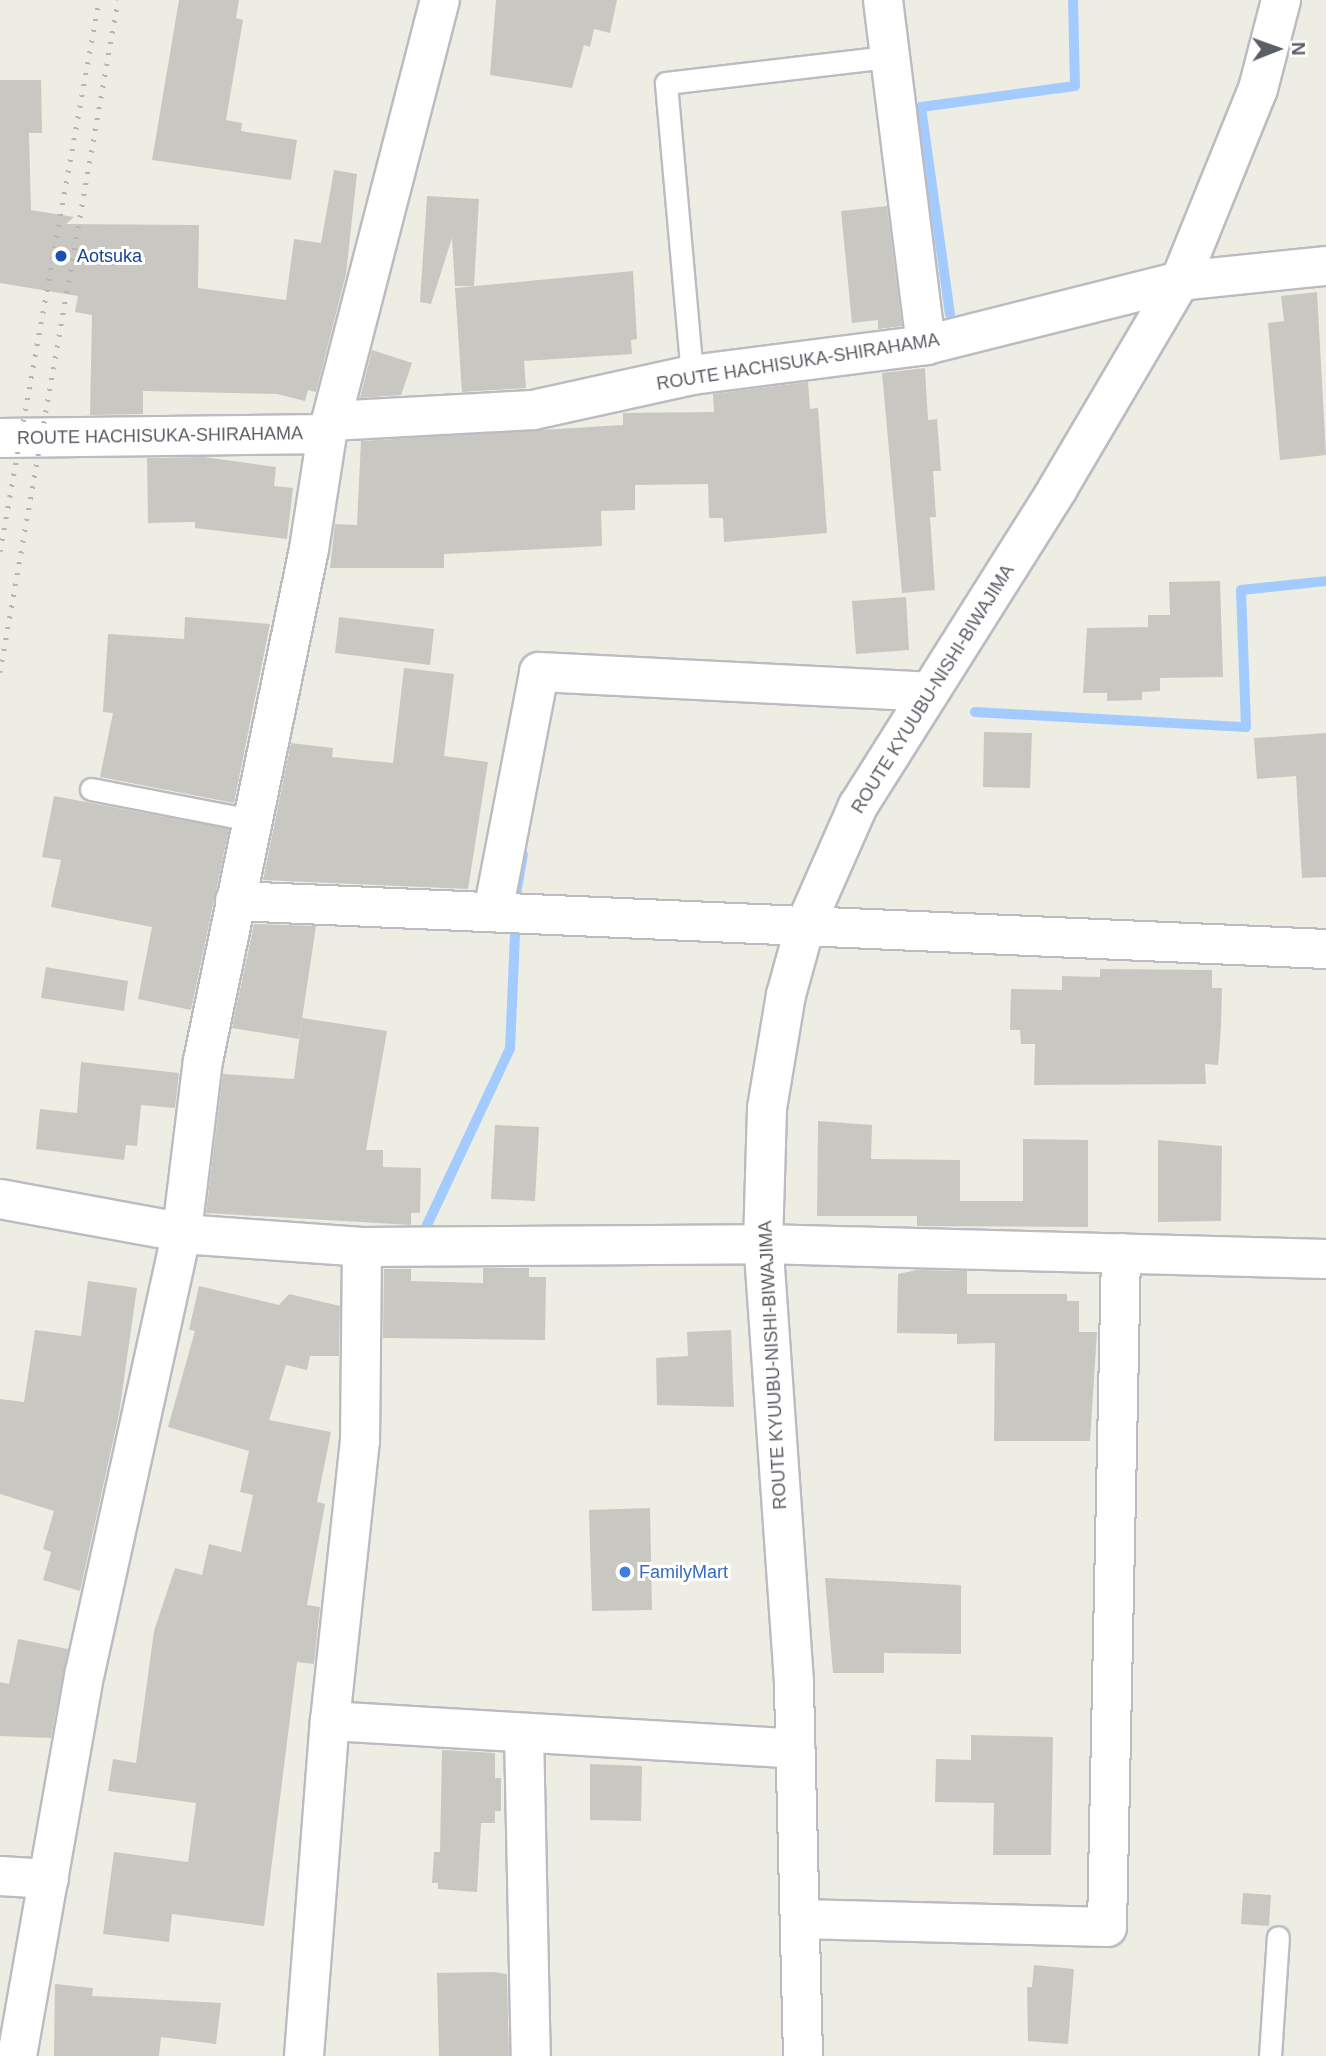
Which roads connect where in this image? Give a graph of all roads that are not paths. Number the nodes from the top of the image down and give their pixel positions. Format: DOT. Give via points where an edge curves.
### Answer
graph roads {
  1 [pos="440,0"];
  2 [pos="883,0"];
  3 [pos="1281,0"];
  4 [pos="889,57"];
  5 [pos="1326,266"];
  6 [pos="1180,281"];
  7 [pos="926,345"];
  8 [pos="692,375"];
  9 [pos="329,428"];
  10 [pos="0,438"];
  11 [pos="929,692"];
  12 [pos="92,789"];
  13 [pos="250,820"];
  14 [pos="235,901"];
  15 [pos="493,912"];
  16 [pos="805,926"];
  17 [pos="1326,949"];
  18 [pos="0,1199"];
  19 [pos="182,1231"];
  20 [pos="763,1244"];
  21 [pos="362,1247"];
  22 [pos="1121,1253"];
  23 [pos="1326,1259"];
  24 [pos="330,1721"];
  25 [pos="524,1733"];
  26 [pos="795,1749"];
  27 [pos="0,1876"];
  28 [pos="48,1879"];
  29 [pos="800,1919"];
  30 [pos="1278,1937"];
  31 [pos="17,2056"];
  32 [pos="304,2056"];
  33 [pos="531,2056"];
  34 [pos="803,2056"];
  35 [pos="1270,2056"];
  1 -- 9 [label="street"];
  2 -- 4 [label="street"];
  3 -- 6 [label="street, ROUTE KYUUBU-NISHI-BIWAJIMA" via="1258,89"];
  4 -- 7 [label="street"];
  4 -- 8 [label="lane" via="666,83"];
  5 -- 6 [label="street, ROUTE HACHISUKA-SHIRAHAMA"];
  6 -- 7 [label="street, ROUTE HACHISUKA-SHIRAHAMA"];
  6 -- 11 [label="street, ROUTE KYUUBU-NISHI-BIWAJIMA"];
  7 -- 8 [label="street, ROUTE HACHISUKA-SHIRAHAMA"];
  8 -- 9 [label="street, ROUTE HACHISUKA-SHIRAHAMA" via="533,410"];
  9 -- 10 [label="street, ROUTE HACHISUKA-SHIRAHAMA"];
  9 -- 13 [label="street" via="309,549"];
  11 -- 15 [label="street" via="539,672"];
  11 -- 16 [label="street, ROUTE KYUUBU-NISHI-BIWAJIMA" via="858,806"];
  12 -- 13 [label="lane"];
  13 -- 14 [label="street"];
  14 -- 15 [label="street"];
  14 -- 19 [label="street" via="203,1062"];
  15 -- 16 [label="street"];
  16 -- 17 [label="street"];
  16 -- 20 [label="street, ROUTE KYUUBU-NISHI-BIWAJIMA" via="786,995 767,1108"];
  18 -- 19 [label="street"];
  19 -- 21 [label="street"];
  19 -- 28 [label="street" via="85,1672"];
  20 -- 21 [label="street"];
  20 -- 22 [label="street"];
  20 -- 26 [label="street, ROUTE KYUUBU-NISHI-BIWAJIMA"];
  21 -- 24 [label="street" via="360,1441"];
  22 -- 23 [label="street"];
  22 -- 29 [label="street" via="1107,1927"];
  24 -- 25 [label="street"];
  24 -- 32 [label="street"];
  25 -- 26 [label="street"];
  25 -- 33 [label="street"];
  26 -- 29 [label="street, ROUTE KYUUBU-NISHI-BIWAJIMA"];
  27 -- 28 [label="street"];
  28 -- 31 [label="street"];
  29 -- 34 [label="street, ROUTE KYUUBU-NISHI-BIWAJIMA"];
  30 -- 35 [label="lane"];
}
